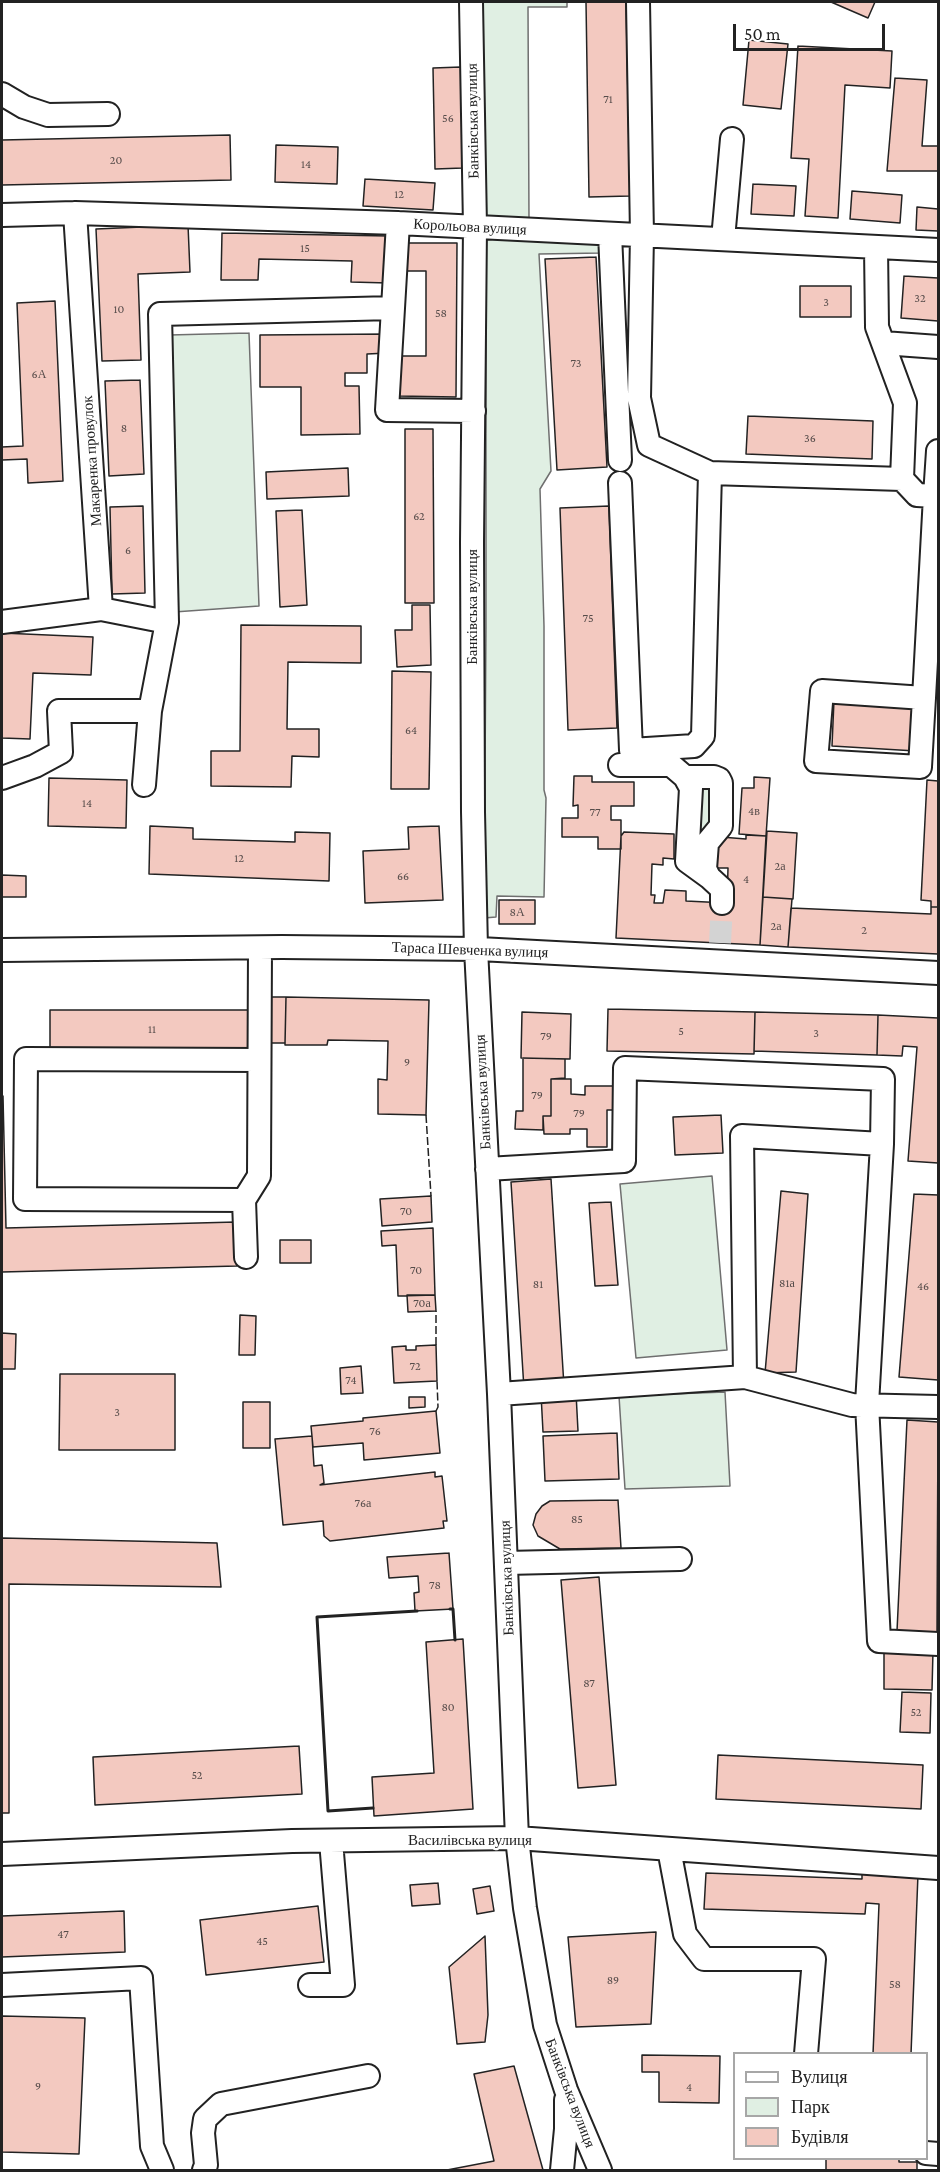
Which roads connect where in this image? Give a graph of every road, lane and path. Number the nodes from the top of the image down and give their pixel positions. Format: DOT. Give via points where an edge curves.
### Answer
graph roads {
  1 [pos="471,2"];
  2 [pos="638,2"];
  3 [pos="2,94"];
  4 [pos="108,114"];
  5 [pos="732,139"];
  6 [pos="75,213"];
  7 [pos="2,214"];
  8 [pos="398,223"];
  9 [pos="475,227"];
  10 [pos="610,234"];
  11 [pos="642,235"];
  12 [pos="723,239"];
  13 [pos="876,247"];
  14 [pos="939,250"];
  15 [pos="393,308"];
  16 [pos="883,343"];
  17 [pos="939,347"];
  18 [pos="474,411"];
  19 [pos="939,451"];
  20 [pos="620,460"];
  21 [pos="710,473"];
  22 [pos="902,479"];
  23 [pos="620,483"];
  24 [pos="935,496"];
  25 [pos="101,609"];
  26 [pos="2,622"];
  27 [pos="167,622"];
  28 [pos="924,698"];
  29 [pos="150,711"];
  30 [pos="620,765"];
  31 [pos="685,777"];
  32 [pos="2,778"];
  33 [pos="144,786"];
  34 [pos="709,877"];
  35 [pos="722,903"];
  36 [pos="260,948"];
  37 [pos="476,949"];
  38 [pos="2,950"];
  39 [pos="939,973"];
  40 [pos="259,1060"];
  41 [pos="882,1144"];
  42 [pos="487,1169"];
  43 [pos="244,1200"];
  44 [pos="246,1257"];
  45 [pos="745,1377"];
  46 [pos="499,1394"];
  47 [pos="867,1404"];
  48 [pos="939,1407"];
  49 [pos="680,1559"];
  50 [pos="506,1563"];
  51 [pos="939,1644"];
  52 [pos="517,1838"];
  53 [pos="331,1840"];
  54 [pos="669,1849"];
  55 [pos="2,1854"];
  56 [pos="939,1868"];
  57 [pos="2,1985"];
  58 [pos="310,1985"];
  59 [pos="806,2052"];
  60 [pos="368,2076"];
  61 [pos="566,2090"];
  62 [pos="162,2170"];
  63 [pos="204,2170"];
  64 [pos="562,2170"];
  65 [pos="600,2170"];
  1 -- 9 [label="street, Банківська вулиця"];
  2 -- 11 [label="street"];
  3 -- 4 [label="street" via="48,115"];
  5 -- 12 [label="street"];
  6 -- 7 [label="street, Корольова вулиця"];
  6 -- 8 [label="street, Корольова вулиця"];
  6 -- 25 [label="street, Макаренка провулок"];
  8 -- 9 [label="street, Корольова вулиця"];
  8 -- 15 [label="street"];
  9 -- 10 [label="street, Корольова вулиця"];
  9 -- 18 [label="street, Банківська вулиця"];
  10 -- 11 [label="street, Корольова вулиця"];
  10 -- 20 [label="street"];
  11 -- 12 [label="street, Корольова вулиця"];
  11 -- 21 [label="street" via="639,398 649,445"];
  12 -- 13 [label="street, Корольова вулиця"];
  13 -- 14 [label="street, Корольова вулиця"];
  13 -- 16 [label="street" via="877,327"];
  15 -- 18 [label="street" via="387,410"];
  15 -- 27 [label="street" via="160,314"];
  16 -- 17 [label="street"];
  16 -- 22 [label="street" via="905,403"];
  18 -- 37 [label="street, Банківська вулиця" via="472,812"];
  19 -- 24 [label="street"];
  21 -- 22 [label="street"];
  21 -- 23 [label="street" via="704,736 694,746 631,750"];
  22 -- 24 [label="street" via="917,495"];
  24 -- 28 [label="street"];
  25 -- 26 [label="street"];
  25 -- 27 [label="street"];
  27 -- 29 [label="street"];
  28 -- 28 [label="street" via="920,767 816,761 822,691"];
  29 -- 32 [label="street" via="59,711 61,752"];
  29 -- 33 [label="street"];
  30 -- 31 [label="street" via="670,765"];
  31 -- 34 [label="street" via="691,788 687,861"];
  31 -- 34 [label="street" via="714,777 721,783 721,826 706,850 705,869"];
  34 -- 35 [label="street" via="722,889"];
  36 -- 37 [label="street, Тараса Шевченка вулиця"];
  36 -- 38 [label="street, Тараса Шевченка вулиця"];
  36 -- 40 [label="street"];
  37 -- 39 [label="street, Тараса Шевченка вулиця" via="719,952"];
  37 -- 42 [label="street, Банківська вулиця"];
  40 -- 43 [label="street" via="259,1176"];
  40 -- 43 [label="street" via="26,1059 25,1199"];
  41 -- 42 [label="street" via="883,1079 625,1068 624,1161"];
  41 -- 45 [label="street" via="742,1136"];
  41 -- 47 [label="street"];
  42 -- 46 [label="street, Банківська вулиця"];
  43 -- 44 [label="street"];
  45 -- 46 [label="street"];
  45 -- 47 [label="street" via="852,1405"];
  46 -- 50 [label="street, Банківська вулиця"];
  47 -- 48 [label="street"];
  47 -- 51 [label="street" via="879,1641"];
  49 -- 50 [label="street"];
  50 -- 52 [label="street, Банківська вулиця"];
  52 -- 53 [label="street, Василівська вулиця"];
  52 -- 54 [label="street, Василівська вулиця"];
  52 -- 61 [label="street, Банківська вулиця" via="545,2025"];
  53 -- 55 [label="street, Василівська вулиця"];
  53 -- 58 [label="street" via="343,1985"];
  54 -- 56 [label="street, Василівська вулиця"];
  54 -- 59 [label="street" via="685,1934 704,1959 814,1959"];
  57 -- 62 [label="street" via="141,1978 152,2146"];
  60 -- 63 [label="street" via="221,2104 205,2119"];
  61 -- 64 [label="street"];
  61 -- 65 [label="street, Банківська вулиця"];
}
